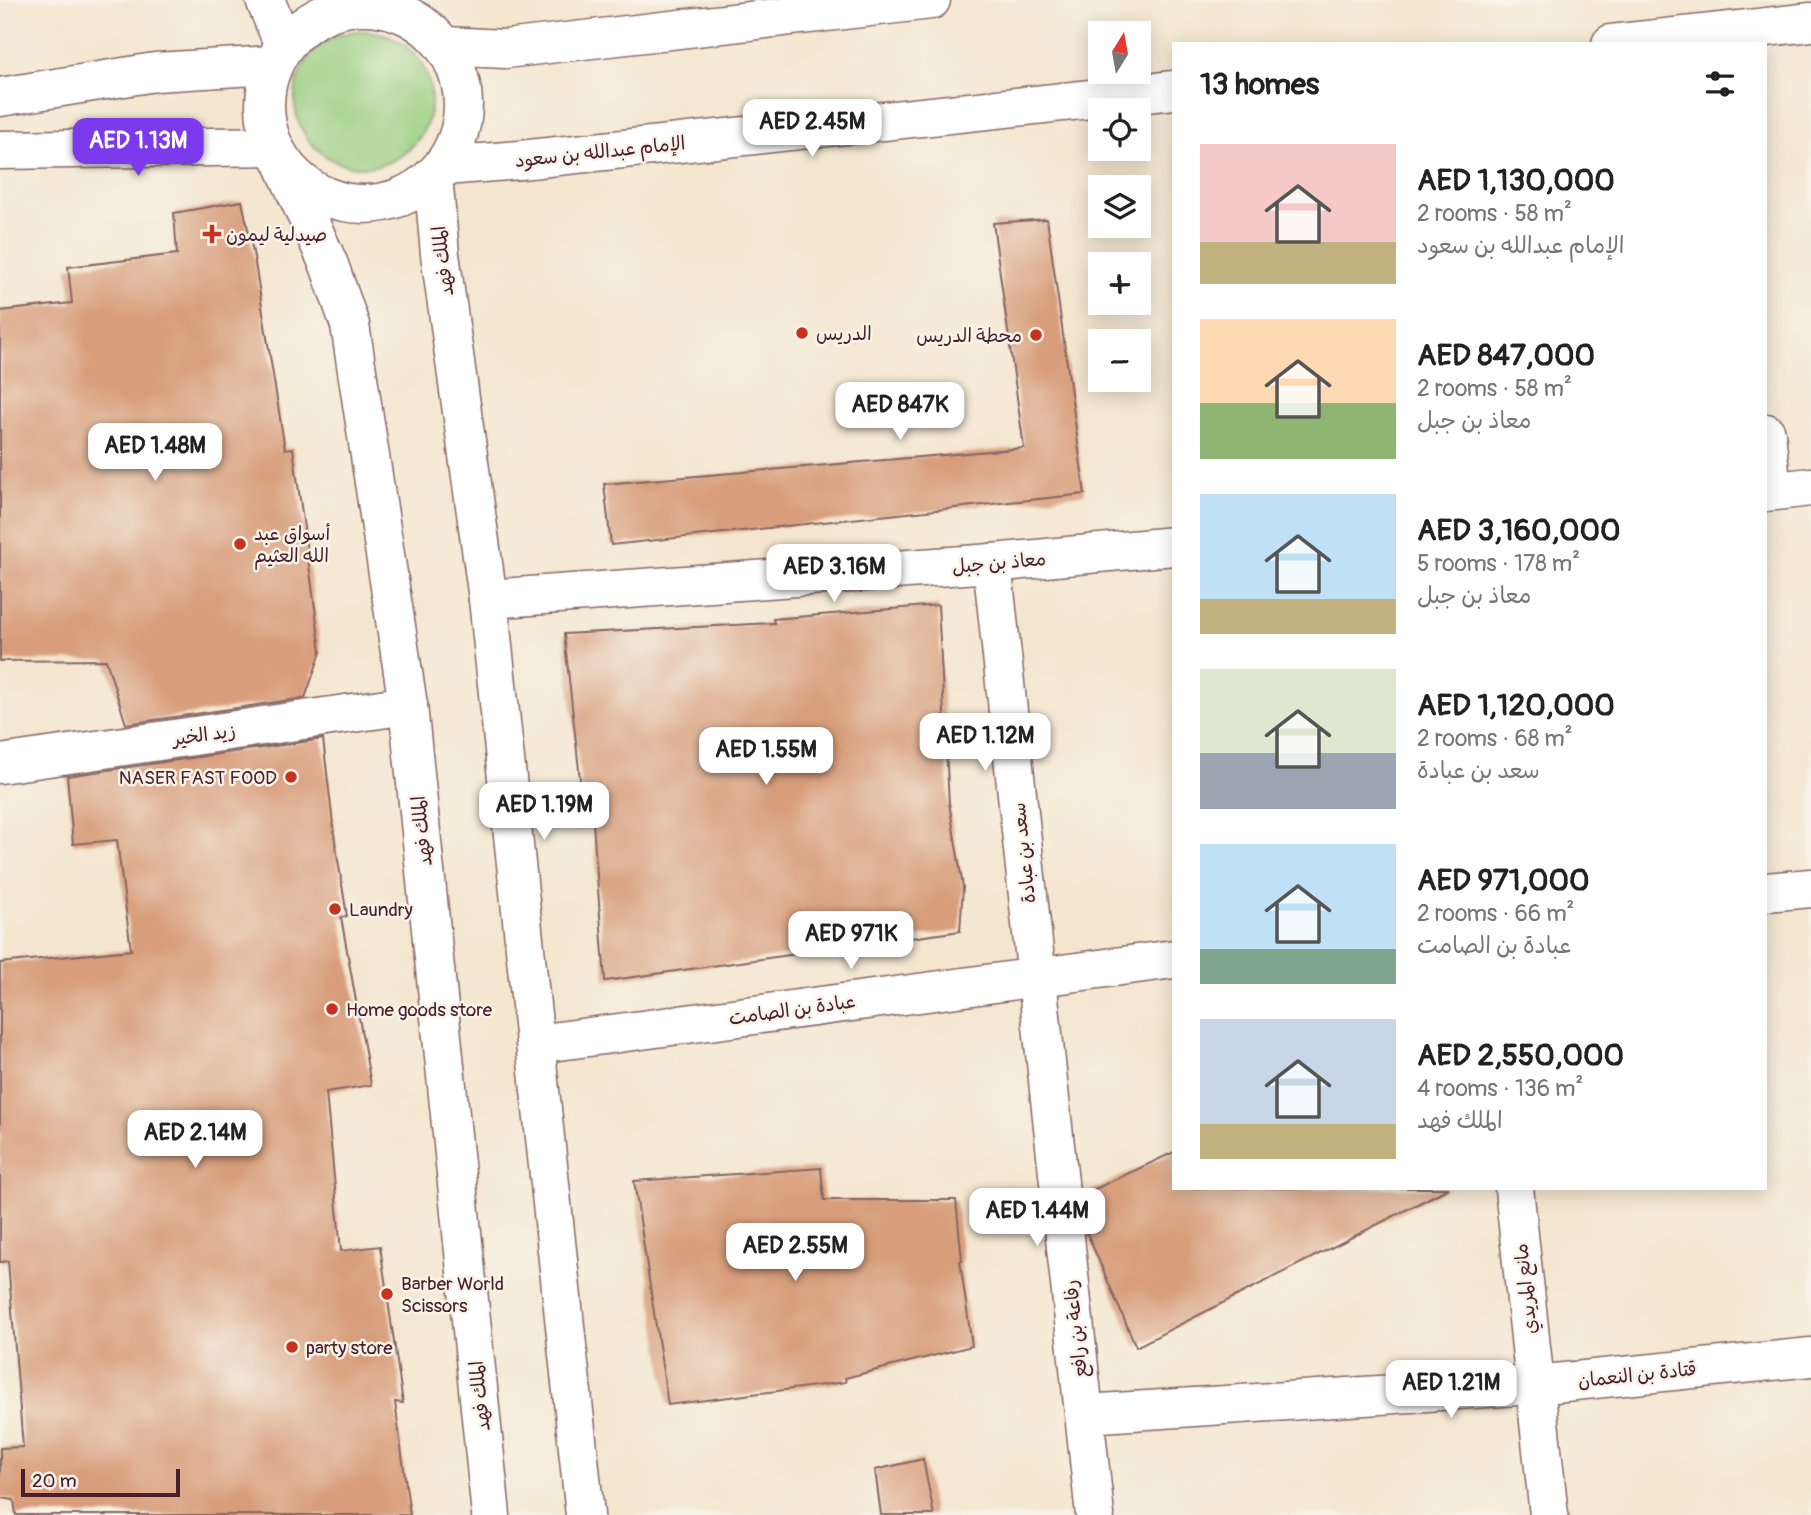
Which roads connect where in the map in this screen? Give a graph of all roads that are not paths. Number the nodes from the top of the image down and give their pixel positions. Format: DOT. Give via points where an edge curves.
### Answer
graph roads {
  1 [pos="265,0"];
  2 [pos="931,0"];
  3 [pos="405,7"];
  4 [pos="1811,22"];
  5 [pos="1721,38"];
  6 [pos="1648,42"];
  7 [pos="445,46"];
  8 [pos="277,55"];
  9 [pos="1172,90"];
  10 [pos="0,97"];
  11 [pos="0,150"];
  12 [pos="278,154"];
  13 [pos="438,171"];
  14 [pos="1767,452"];
  15 [pos="1811,487"];
  16 [pos="1769,491"];
  17 [pos="1172,546"];
  18 [pos="992,563"];
  19 [pos="488,599"];
  20 [pos="408,705"];
  21 [pos="0,764"];
  22 [pos="1811,888"];
  23 [pos="1767,892"];
  24 [pos="1172,959"];
  25 [pos="1037,976"];
  26 [pos="536,1044"];
  27 [pos="1514,1190"];
  28 [pos="1811,1357"];
  29 [pos="1535,1385"];
  30 [pos="1085,1414"];
  31 [pos="491,1515"];
  32 [pos="585,1515"];
  33 [pos="1095,1515"];
  34 [pos="1549,1515"];
  1 -- 8 [label="street"];
  2 -- 7 [label="street" via="505,49"];
  3 -- 7 [label="street"];
  3 -- 8 [label="street" via="351,6 323,14"];
  4 -- 5 [label="street"];
  5 -- 6 [label="street"];
  7 -- 13 [label="street" via="458,69 464,94 463,120 456,146"];
  8 -- 10 [label="street"];
  8 -- 12 [label="street" via="264,99 265,122"];
  9 -- 13 [label="street, الإمام عبدالله بن سعود"];
  11 -- 12 [label="street"];
  12 -- 13 [label="street" via="304,184 332,198 362,204 393,201 421,187"];
  12 -- 20 [label="street, الملك فهد" via="329,265 350,325"];
  13 -- 19 [label="street, الملك فهد" via="442,266"];
  14 -- 16 [label="street"];
  15 -- 16 [label="street"];
  17 -- 18 [label="street, معاذ بن جبل"];
  18 -- 19 [label="street, معاذ بن جبل"];
  18 -- 25 [label="street, سعد بن عبادة"];
  19 -- 26 [label="street, الملك فهد"];
  20 -- 21 [label="street, زيد الخير"];
  20 -- 31 [label="street, الملك فهد"];
  22 -- 23 [label="street"];
  24 -- 25 [label="street, عبادة بن الصامت"];
  25 -- 26 [label="street, عبادة بن الصامت"];
  25 -- 30 [label="street, رفاعة بن رافع"];
  26 -- 32 [label="street, الملك فهد"];
  27 -- 29 [label="street, مانع المريدي"];
  28 -- 29 [label="street, قتادة بن النعمان"];
  29 -- 30 [label="street, قتادة بن النعمان"];
  29 -- 34 [label="street, مانع المريدي"];
  30 -- 33 [label="street, رفاعة بن رافع"];
}
